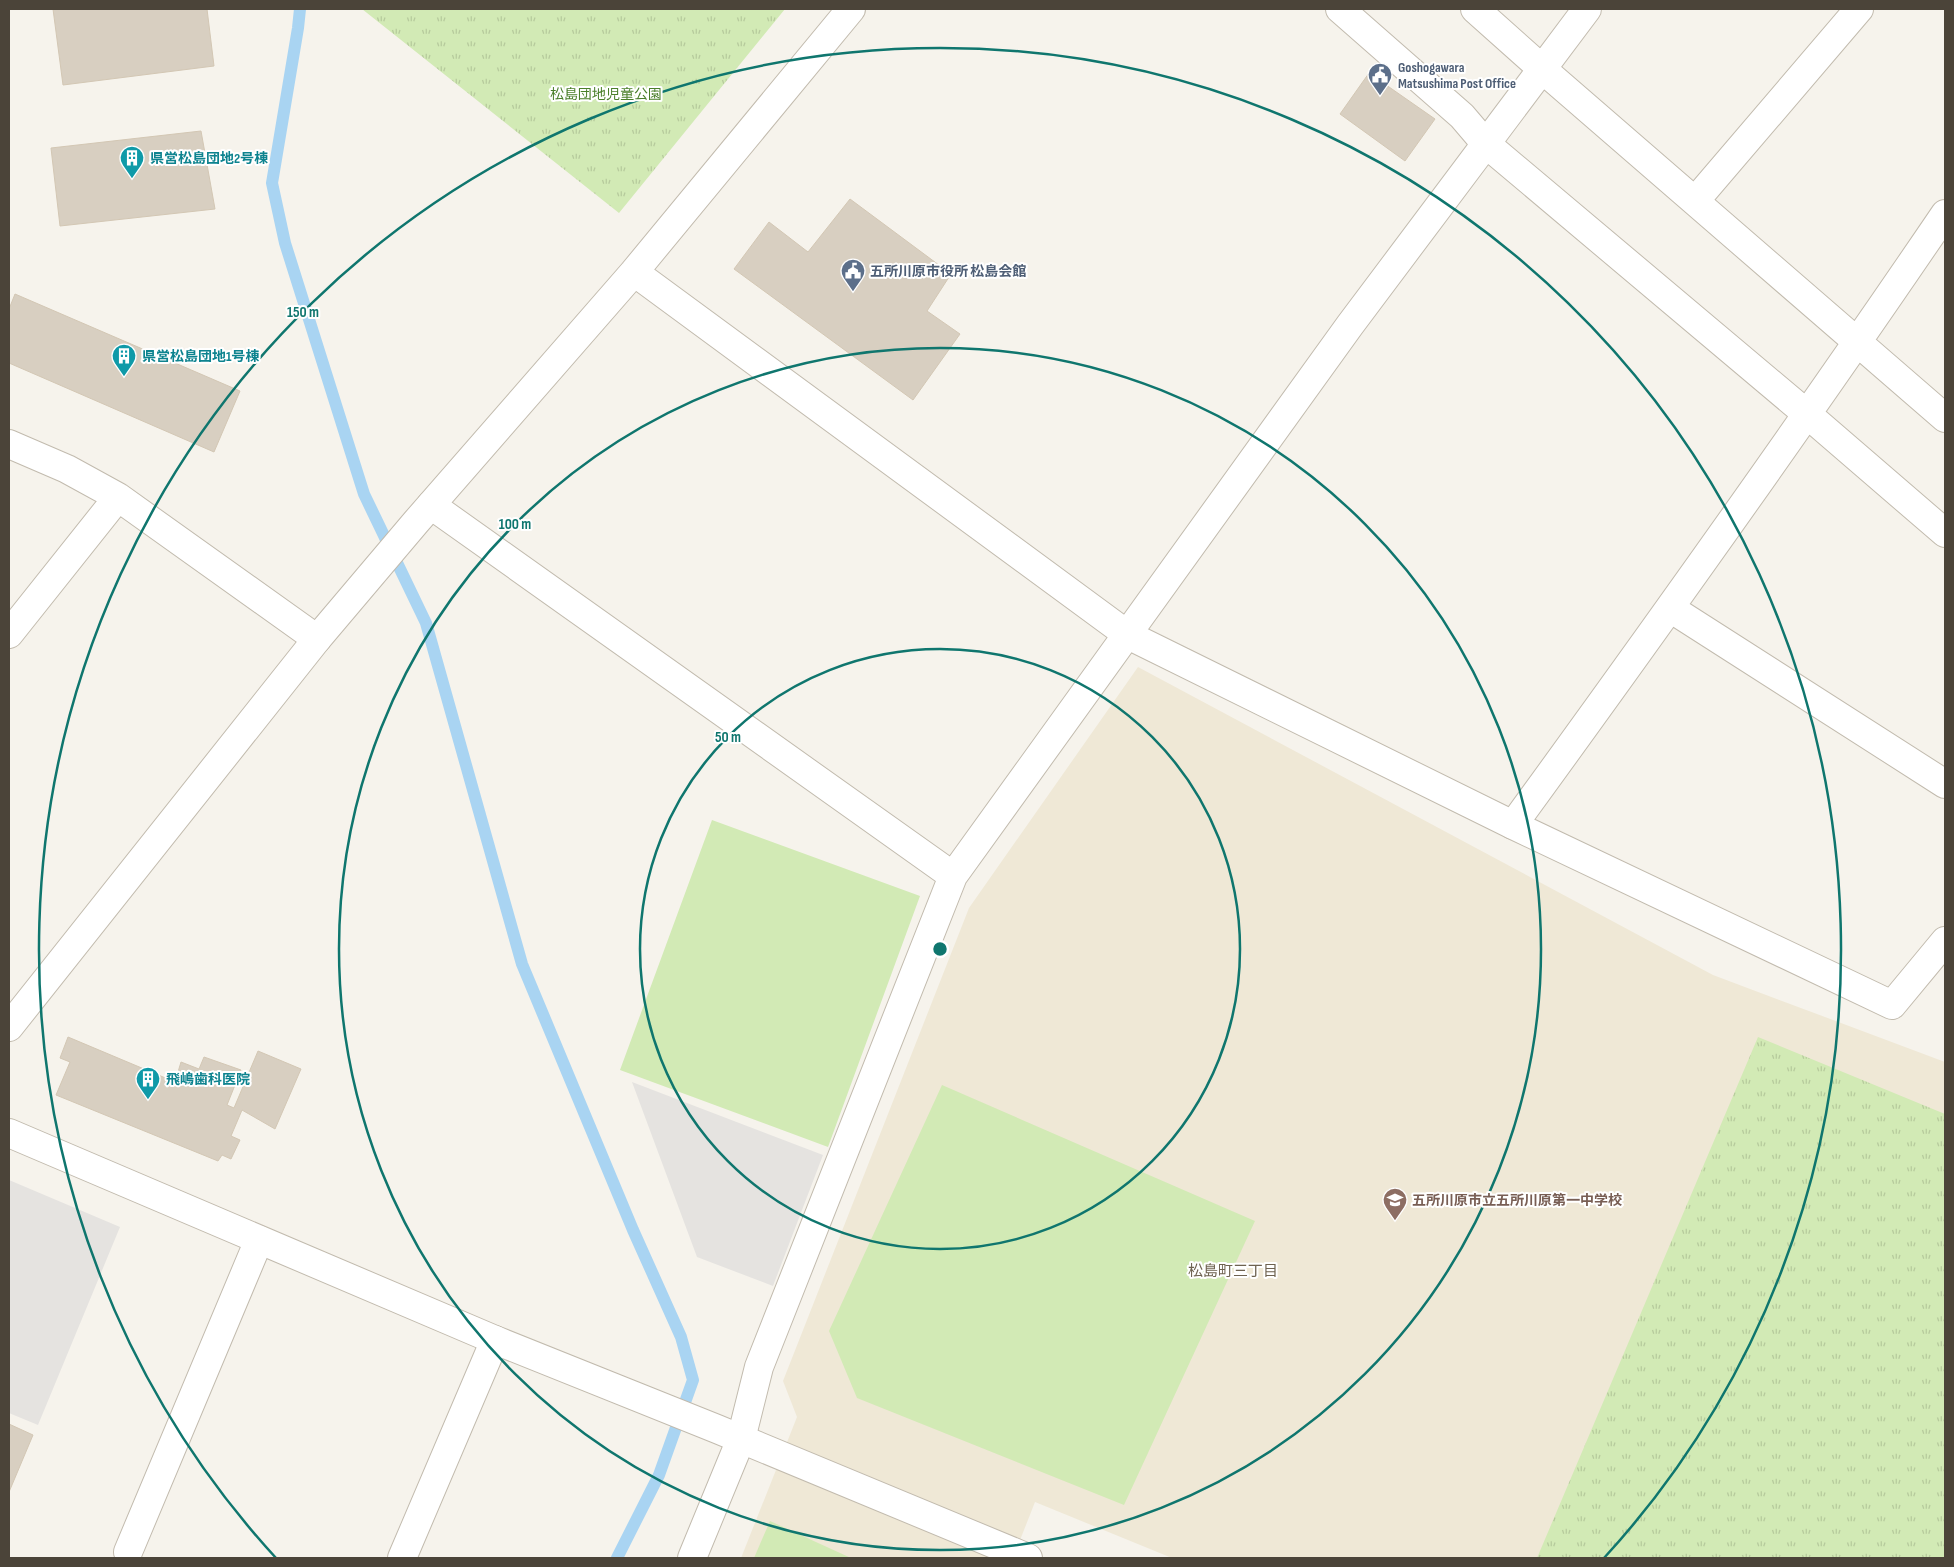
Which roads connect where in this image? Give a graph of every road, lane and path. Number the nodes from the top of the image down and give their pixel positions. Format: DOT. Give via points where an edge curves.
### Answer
graph roads {
  1 [pos="851,9"];
  2 [pos="1340,9"];
  3 [pos="1475,9"];
  4 [pos="1587,9"];
  5 [pos="1859,9"];
  6 [pos="1541,68"];
  7 [pos="1485,143"];
  8 [pos="1695,201"];
  9 [pos="1945,214"];
  10 [pos="634,272"];
  11 [pos="1858,342"];
  12 [pos="1807,414"];
  13 [pos="1945,418"];
  14 [pos="9,444"];
  15 [pos="118,497"];
  16 [pos="424,514"];
  17 [pos="1945,533"];
  18 [pos="1670,608"];
  19 [pos="9,634"];
  20 [pos="1128,635"];
  21 [pos="317,639"];
  22 [pos="1945,784"];
  23 [pos="1513,825"];
  24 [pos="953,876"];
  25 [pos="1945,941"];
  26 [pos="9,1027"];
  27 [pos="9,1133"];
  28 [pos="259,1240"];
  29 [pos="495,1340"];
  30 [pos="729,1434"];
  31 [pos="128,1552"];
  32 [pos="402,1558"];
  33 [pos="692,1558"];
  34 [pos="1028,1558"];
  1 -- 10 [label="street"];
  2 -- 7 [label="street" via="1462,116"];
  3 -- 6 [label="street"];
  4 -- 6 [label="street"];
  5 -- 8 [label="street"];
  6 -- 7 [label="street"];
  6 -- 8 [label="street"];
  7 -- 12 [label="street"];
  7 -- 20 [label="street"];
  8 -- 11 [label="street"];
  9 -- 11 [label="street"];
  10 -- 16 [label="street"];
  10 -- 20 [label="street"];
  11 -- 12 [label="street"];
  11 -- 13 [label="street"];
  12 -- 17 [label="street"];
  12 -- 18 [label="street"];
  14 -- 15 [label="street" via="67,469"];
  15 -- 19 [label="street"];
  15 -- 21 [label="street"];
  16 -- 21 [label="street"];
  16 -- 24 [label="street"];
  18 -- 22 [label="street"];
  18 -- 23 [label="street"];
  20 -- 23 [label="street"];
  20 -- 24 [label="street"];
  21 -- 26 [label="street"];
  23 -- 25 [label="street" via="1892,1006"];
  24 -- 30 [label="street" via="759,1367"];
  27 -- 28 [label="street"];
  28 -- 29 [label="street"];
  28 -- 31 [label="street"];
  29 -- 30 [label="street"];
  29 -- 32 [label="street"];
  30 -- 33 [label="street"];
  30 -- 34 [label="street"];
}
